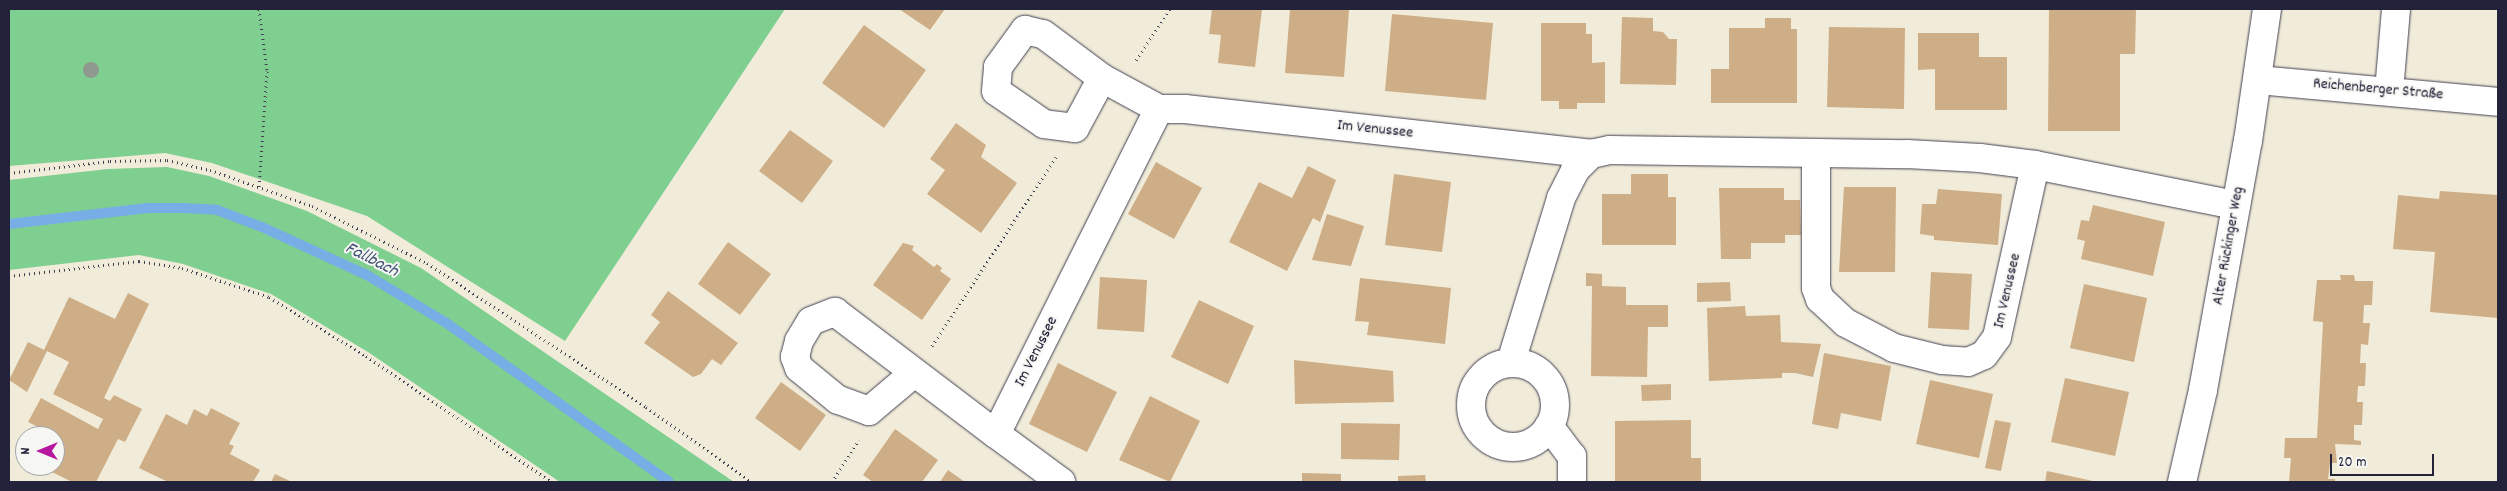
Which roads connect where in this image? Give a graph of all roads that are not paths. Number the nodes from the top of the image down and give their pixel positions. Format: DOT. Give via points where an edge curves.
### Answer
graph roads {
  1 [pos="2266,9"];
  2 [pos="2396,9"];
  3 [pos="2258,80"];
  4 [pos="1110,83"];
  5 [pos="2389,91"];
  6 [pos="2498,102"];
  7 [pos="1159,109"];
  8 [pos="1816,153"];
  9 [pos="1591,154"];
  10 [pos="2035,165"];
  11 [pos="2236,205"];
  12 [pos="1511,362"];
  13 [pos="914,374"];
  14 [pos="1549,426"];
  15 [pos="996,434"];
  16 [pos="1061,482"];
  17 [pos="1572,482"];
  18 [pos="2182,482"];
  1 -- 3 [label="street, Alter Rückinger Weg"];
  2 -- 5 [label="street"];
  3 -- 5 [label="street, Reichenberger Straße"];
  3 -- 11 [label="street, Alter Rückinger Weg"];
  4 -- 4 [label="street" via="1043,34 1025,30 998,67 996,91 1044,124 1075,128"];
  4 -- 7 [label="street"];
  5 -- 6 [label="street, Reichenberger Straße"];
  7 -- 9 [label="street, Im Venussee" via="1185,108"];
  7 -- 15 [label="street, Im Venussee"];
  8 -- 9 [label="street, Im Venussee" via="1610,150"];
  8 -- 10 [label="street, Im Venussee" via="1971,158"];
  8 -- 10 [label="street, Im Venussee" via="1816,288 1823,303 1846,323 1894,348 1942,360 1968,362 1984,355 1997,337"];
  9 -- 12 [label="street" via="1574,170 1561,198"];
  10 -- 11 [label="street, Im Venussee"];
  11 -- 18 [label="street, Alter Rückinger Weg" via="2203,390"];
  12 -- 14 [label="street" via="1528,365 1542,373 1548,382 1554,395 1554,416"];
  12 -- 14 [label="street" via="1483,374 1474,390 1472,414 1482,435 1506,448 1516,448 1537,439"];
  13 -- 13 [label="street" via="869,412 838,400 799,368 795,357 799,341 811,320 834,312"];
  13 -- 15 [label="street"];
  14 -- 17 [label="street" via="1572,456"];
  15 -- 16 [label="street"];
}
